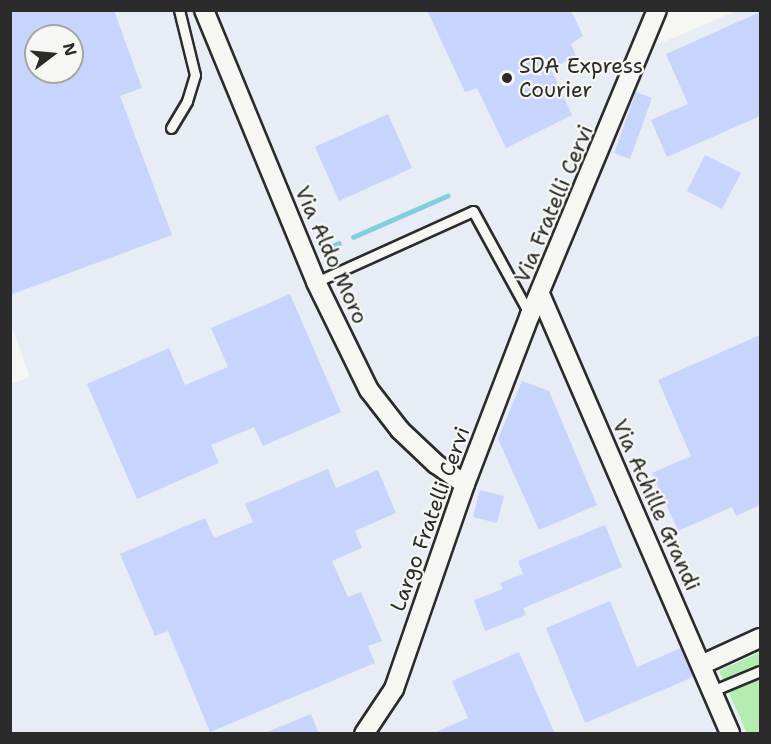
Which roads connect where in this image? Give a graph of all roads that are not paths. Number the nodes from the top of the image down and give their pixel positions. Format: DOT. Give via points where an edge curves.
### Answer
graph roads {
  1 [pos="179,10"];
  2 [pos="204,10"];
  3 [pos="657,10"];
  4 [pos="171,128"];
  5 [pos="316,282"];
  6 [pos="540,294"];
  7 [pos="530,315"];
  8 [pos="465,484"];
  9 [pos="760,638"];
  10 [pos="701,665"];
  11 [pos="760,671"];
  12 [pos="712,691"];
  13 [pos="364,734"];
  14 [pos="730,734"];
  1 -- 4 [label="lane" via="195,75 187,101"];
  2 -- 5 [label="street, Via Aldo Moro"];
  3 -- 6 [label="street, Via Fratelli Cervi"];
  5 -- 7 [label="lane" via="473,211"];
  5 -- 8 [label="street, Via Aldo Moro" via="355,364 385,412 436,464"];
  6 -- 7 [label="street, Via Fratelli Cervi"];
  6 -- 10 [label="street, Via Achille Grandi"];
  7 -- 8 [label="street, Largo Fratelli Cervi"];
  8 -- 13 [label="street, Largo Fratelli Cervi" via="394,689"];
  9 -- 10 [label="street"];
  10 -- 12 [label="street, Via Achille Grandi"];
  11 -- 12 [label="lane"];
  12 -- 14 [label="street, Via Achille Grandi"];
}
